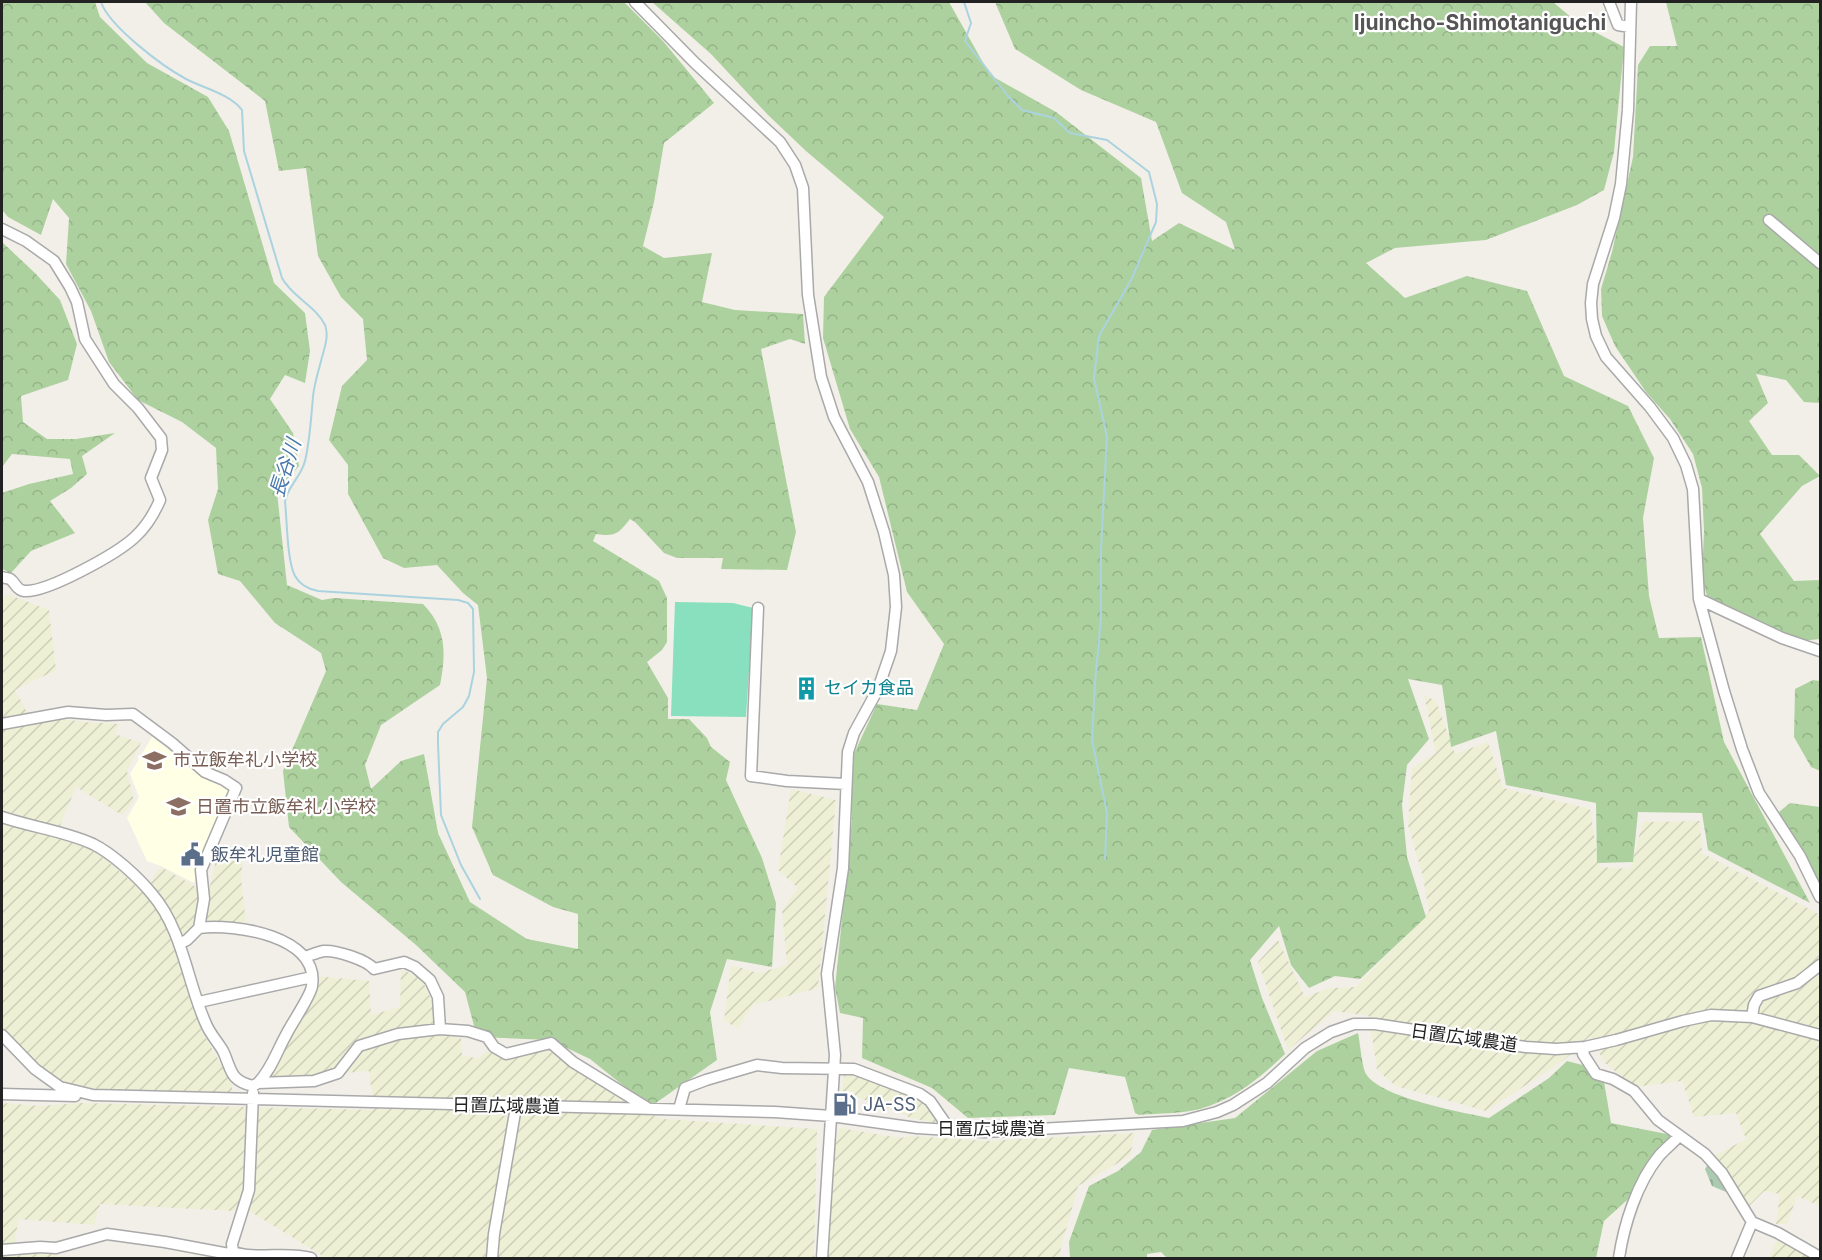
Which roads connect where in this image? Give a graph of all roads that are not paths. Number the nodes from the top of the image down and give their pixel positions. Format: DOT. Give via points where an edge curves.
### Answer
graph roads {
  1 [pos="635,2"];
  2 [pos="1610,2"];
  3 [pos="1631,2"];
  4 [pos="1630,27"];
  5 [pos="1769,220"];
  6 [pos="2,229"];
  7 [pos="1821,264"];
  8 [pos="2,577"];
  9 [pos="1699,599"];
  10 [pos="758,608"];
  11 [pos="1821,651"];
  12 [pos="2,724"];
  13 [pos="846,784"];
  14 [pos="2,817"];
  15 [pos="1821,897"];
  16 [pos="199,928"];
  17 [pos="179,944"];
  18 [pos="305,957"];
  19 [pos="1821,966"];
  20 [pos="312,977"];
  21 [pos="199,1002"];
  22 [pos="1752,1017"];
  23 [pos="440,1029"];
  24 [pos="2,1035"];
  25 [pos="1821,1035"];
  26 [pos="1585,1047"];
  27 [pos="834,1068"];
  28 [pos="256,1085"];
  29 [pos="56,1091"];
  30 [pos="2,1094"];
  31 [pos="253,1100"];
  32 [pos="516,1107"];
  33 [pos="647,1108"];
  34 [pos="679,1109"];
  35 [pos="831,1116"];
  36 [pos="950,1130"];
  37 [pos="1679,1136"];
  38 [pos="1752,1222"];
  39 [pos="2,1250"];
  40 [pos="233,1252"];
  41 [pos="1819,1253"];
  42 [pos="311,1258"];
  43 [pos="492,1258"];
  44 [pos="822,1258"];
  45 [pos="1619,1258"];
  46 [pos="1737,1258"];
  1 -- 13 [label="street" via="780,142 795,165 803,188 808,295 821,377 834,417 868,482 896,586 891,651 878,689 850,742"];
  2 -- 4 [label="street" via="1618,25"];
  3 -- 4 [label="street"];
  4 -- 9 [label="street" via="1621,184 1593,285 1592,319 1606,357 1673,438 1686,465 1693,489"];
  5 -- 7 [label="street"];
  6 -- 8 [label="street" via="54,261 77,302 85,339 114,384 162,438 162,450 151,478 160,500 154,516 134,538 51,585 24,591"];
  9 -- 11 [label="street" via="1782,638"];
  9 -- 15 [label="street" via="1724,691 1759,793"];
  10 -- 13 [label="street" via="751,776"];
  12 -- 16 [label="street" via="68,712 133,714 205,772 236,788 201,870 204,898"];
  13 -- 27 [label="street" via="843,868 828,974"];
  14 -- 17 [label="street" via="80,839 110,854 153,895"];
  16 -- 17 [label="street"];
  16 -- 18 [label="street" via="255,932 292,946"];
  17 -- 21 [label="street"];
  18 -- 20 [label="street"];
  18 -- 23 [label="street" via="327,951 371,964 374,969 404,962 415,967 430,980 438,997"];
  19 -- 22 [label="street" via="1797,983 1760,996"];
  20 -- 21 [label="street"];
  20 -- 28 [label="street" via="312,988"];
  21 -- 28 [label="street" via="205,1023 224,1053 231,1073 239,1081"];
  22 -- 25 [label="street, 日置広域農道"];
  22 -- 26 [label="street, 日置広域農道" via="1711,1015"];
  23 -- 28 [label="street" via="398,1034 359,1046 338,1073 314,1081"];
  23 -- 33 [label="street" via="487,1037 506,1054 551,1043 573,1062"];
  24 -- 29 [label="street"];
  26 -- 36 [label="street, 日置広域農道" via="1526,1047 1354,1024 1316,1040 1267,1083 1233,1106 1199,1118 1048,1129"];
  26 -- 37 [label="street" via="1583,1054 1596,1074 1634,1091 1658,1120"];
  27 -- 34 [label="street" via="751,1066 685,1088"];
  27 -- 35 [label="street"];
  27 -- 36 [label="street" via="861,1071 920,1094 930,1101"];
  28 -- 31 [label="street"];
  29 -- 30 [label="street, 日置広域農道"];
  29 -- 31 [label="street, 日置広域農道"];
  31 -- 32 [label="street, 日置広域農道"];
  31 -- 40 [label="street" via="249,1190"];
  32 -- 33 [label="street, 日置広域農道"];
  32 -- 43 [label="street"];
  33 -- 34 [label="street, 日置広域農道"];
  34 -- 35 [label="street, 日置広域農道"];
  35 -- 36 [label="street, 日置広域農道"];
  35 -- 44 [label="street"];
  37 -- 38 [label="street" via="1705,1154 1722,1173"];
  37 -- 45 [label="street" via="1648,1174 1632,1207"];
  38 -- 41 [label="street"];
  38 -- 46 [label="street"];
  39 -- 40 [label="street" via="56,1248 107,1234"];
  40 -- 42 [label="street" via="252,1258"];
}
